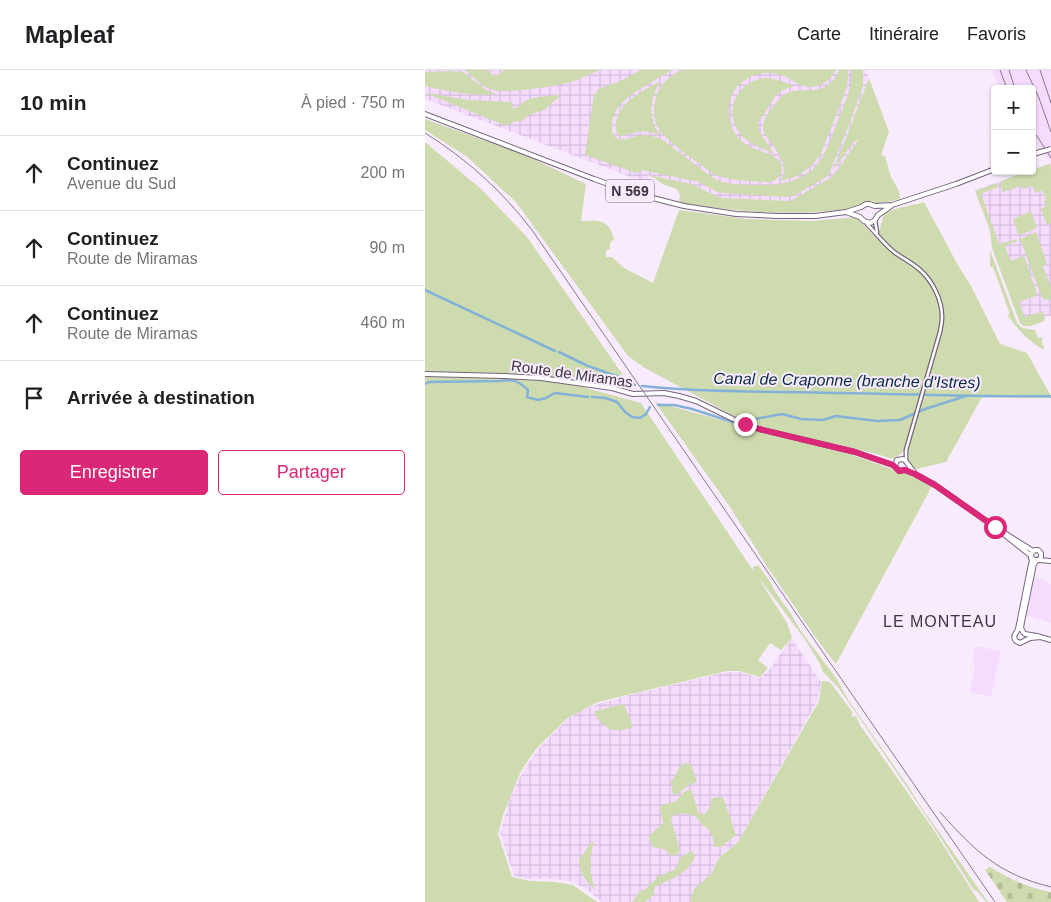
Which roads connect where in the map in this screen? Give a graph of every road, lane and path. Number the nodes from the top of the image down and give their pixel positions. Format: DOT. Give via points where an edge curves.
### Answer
graph roads {
  1 [pos="425,114"];
  2 [pos="1051,149"];
  3 [pos="1036,153"];
  4 [pos="991,170"];
  5 [pos="892,205"];
  6 [pos="875,206"];
  7 [pos="861,208"];
  8 [pos="846,212"];
  9 [pos="878,215"];
  10 [pos="860,216"];
  11 [pos="875,220"];
  12 [pos="866,222"];
  13 [pos="877,234"];
  14 [pos="425,374"];
  15 [pos="906,450"];
  16 [pos="898,460"];
  17 [pos="885,462"];
  18 [pos="907,463"];
  19 [pos="895,466"];
  20 [pos="905,470"];
  21 [pos="915,474"];
  22 [pos="995,527"];
  23 [pos="1033,551"];
  24 [pos="1041,554"];
  25 [pos="1031,557"];
  26 [pos="1038,560"];
  27 [pos="1051,561"];
  28 [pos="1016,633"];
  29 [pos="1024,633"];
  30 [pos="1041,637"];
  31 [pos="1025,640"];
  32 [pos="1051,640"];
  1 -- 8 [label="main road, N 569" via="617,187 684,206 754,216 815,216"];
  2 -- 3 [label="main road, bridge"];
  4 -- 5 [label="main road"];
  5 -- 6 [label="main road"];
  5 -- 9 [label="main road"];
  6 -- 7 [label="main road" via="866,204"];
  6 -- 9 [label="main road"];
  7 -- 8 [label="main road, N 569"];
  7 -- 10 [label="main road"];
  8 -- 10 [label="main road, N 569"];
  9 -- 11 [label="main road"];
  10 -- 12 [label="main road"];
  11 -- 12 [label="main road"];
  11 -- 13 [label="street"];
  12 -- 13 [label="street"];
  13 -- 15 [label="street" via="933,285 942,317"];
  14 -- 17 [label="main road, Route de Miramas" via="541,378 633,394 664,393 696,401 759,429"];
  15 -- 16 [label="street"];
  15 -- 18 [label="street"];
  16 -- 17 [label="main road, Route de Miramas"];
  16 -- 18 [label="main road" via="903,459"];
  16 -- 19 [label="main road"];
  17 -- 19 [label="main road, Route de Miramas"];
  18 -- 20 [label="main road"];
  18 -- 21 [label="main road"];
  19 -- 20 [label="main road" via="899,471"];
  20 -- 21 [label="main road"];
  21 -- 22 [label="main road"];
  22 -- 23 [label="main road"];
  22 -- 25 [label="main road"];
  23 -- 24 [label="main road" via="1038,550"];
  23 -- 25 [label="main road"];
  24 -- 26 [label="main road"];
  24 -- 27 [label="main road"];
  25 -- 26 [label="main road"];
  25 -- 28 [label="main road"];
  26 -- 27 [label="main road"];
  26 -- 29 [label="main road" via="1021,622"];
  28 -- 29 [label="main road"];
  28 -- 31 [label="main road" via="1016,642"];
  29 -- 30 [label="main road"];
  29 -- 31 [label="main road"];
  30 -- 31 [label="main road"];
  30 -- 32 [label="main road"];
}
